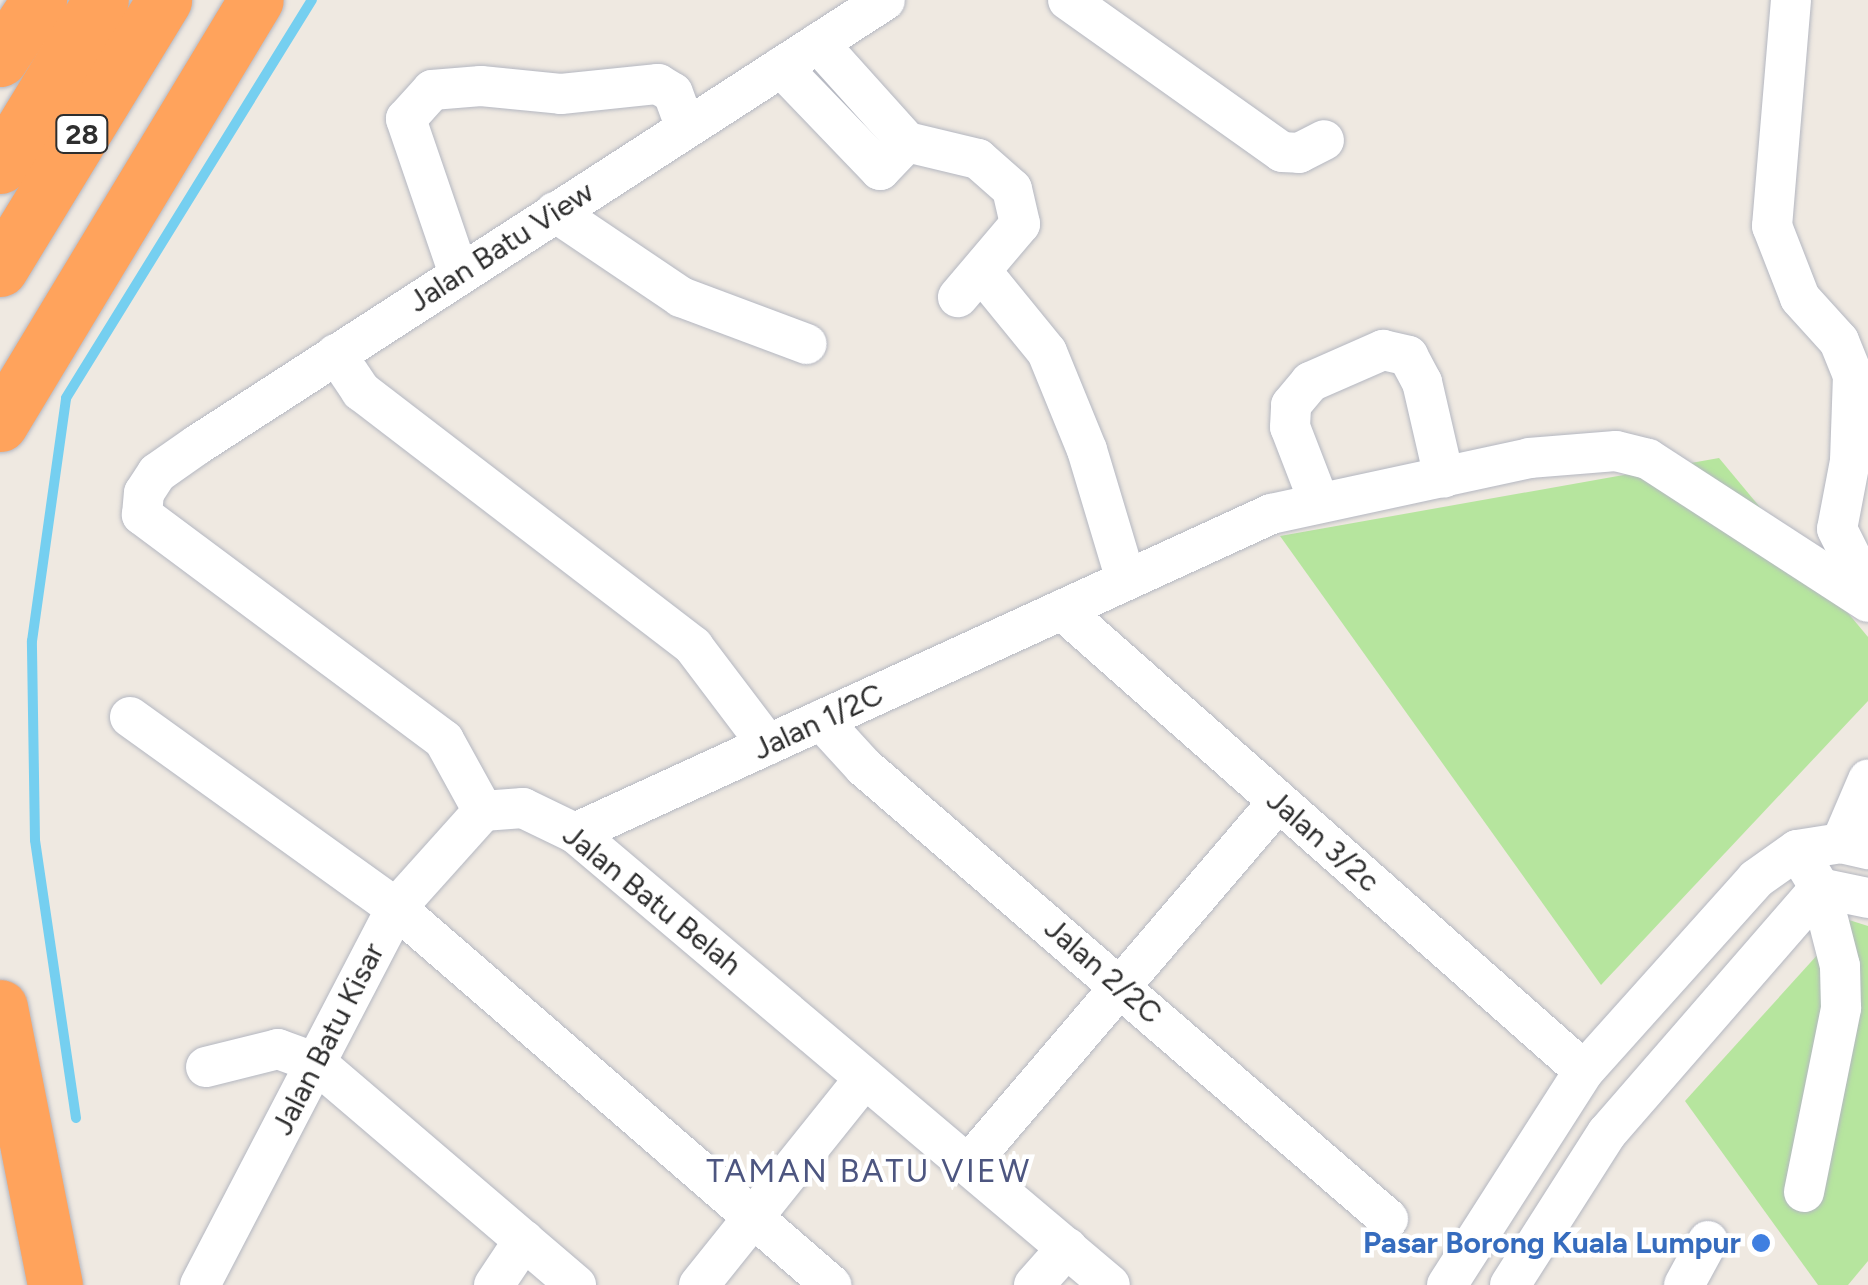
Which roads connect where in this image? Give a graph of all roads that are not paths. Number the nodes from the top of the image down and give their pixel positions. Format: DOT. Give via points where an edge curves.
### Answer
graph roads {
  1 [pos="38,0"];
  2 [pos="101,0"];
  3 [pos="164,0"];
  4 [pos="256,0"];
  5 [pos="885,0"];
  6 [pos="1068,0"];
  7 [pos="1791,0"];
  8 [pos="818,43"];
  9 [pos="0,60"];
  10 [pos="781,67"];
  11 [pos="686,128"];
  12 [pos="1324,140"];
  13 [pos="907,142"];
  14 [pos="0,166"];
  15 [pos="555,212"];
  16 [pos="0,269"];
  17 [pos="460,274"];
  18 [pos="807,344"];
  19 [pos="336,354"];
  20 [pos="0,424"];
  21 [pos="1444,477"];
  22 [pos="1320,502"];
  23 [pos="1126,580"];
  24 [pos="1868,591"];
  25 [pos="1868,602"];
  26 [pos="1062,610"];
  27 [pos="130,716"];
  28 [pos="821,720"];
  29 [pos="768,745"];
  30 [pos="1868,780"];
  31 [pos="1278,802"];
  32 [pos="483,811"];
  33 [pos="575,834"];
  34 [pos="1855,846"];
  35 [pos="1797,850"];
  36 [pos="1820,888"];
  37 [pos="1868,898"];
  38 [pos="396,908"];
  39 [pos="1121,986"];
  40 [pos="0,1007"];
  41 [pos="316,1063"];
  42 [pos="206,1067"];
  43 [pos="1584,1071"];
  44 [pos="865,1078"];
  45 [pos="968,1165"];
  46 [pos="1804,1192"];
  47 [pos="751,1216"];
  48 [pos="1388,1220"];
  49 [pos="524,1240"];
  50 [pos="1708,1241"];
  51 [pos="1066,1248"];
  52 [pos="55,1285"];
  53 [pos="200,1285"];
  54 [pos="494,1285"];
  55 [pos="576,1285"];
  56 [pos="698,1285"];
  57 [pos="831,1285"];
  58 [pos="1034,1285"];
  59 [pos="1110,1285"];
  60 [pos="1446,1285"];
  61 [pos="1510,1285"];
  62 [pos="1684,1285"];
  1 -- 9 [label="highway"];
  2 -- 14 [label="highway, 28"];
  3 -- 16 [label="highway, 28"];
  4 -- 20 [label="highway"];
  5 -- 8 [label="street, Jalan Batu View"];
  6 -- 12 [label="street" via="1282,152 1299,154"];
  7 -- 24 [label="street" via="1772,226 1800,298 1840,341 1853,375 1850,461 1838,529"];
  8 -- 10 [label="street, Jalan Batu View"];
  8 -- 13 [label="street"];
  10 -- 11 [label="street, Jalan Batu View"];
  10 -- 13 [label="street" via="880,170"];
  11 -- 15 [label="street, Jalan Batu View"];
  11 -- 17 [label="street" via="673,93 658,84 561,94 480,86 432,90 406,119"];
  13 -- 23 [label="street" via="978,159 1012,189 1020,224 970,284 1046,352 1087,450"];
  15 -- 17 [label="street, Jalan Batu View"];
  15 -- 18 [label="street" via="681,298"];
  17 -- 19 [label="street, Jalan Batu View"];
  19 -- 29 [label="street" via="361,391 693,646"];
  19 -- 32 [label="street, Jalan Batu View" via="158,473 144,493 142,515 444,740"];
  21 -- 22 [label="street"];
  21 -- 22 [label="street" via="1422,382 1408,356 1383,350 1310,382 1292,405 1290,427"];
  21 -- 25 [label="street" via="1529,458 1616,450 1648,459"];
  22 -- 23 [label="street, Jalan 1/2C" via="1271,514"];
  23 -- 26 [label="street, Jalan 1/2C"];
  26 -- 28 [label="street, Jalan 1/2C"];
  26 -- 31 [label="street, Jalan 3/2c"];
  27 -- 38 [label="street"];
  28 -- 29 [label="street, Jalan 1/2C"];
  28 -- 39 [label="street, Jalan 2/2C" via="864,767"];
  29 -- 33 [label="street, Jalan 1/2C"];
  30 -- 34 [label="street"];
  31 -- 39 [label="street"];
  31 -- 43 [label="street, Jalan 3/2c"];
  32 -- 33 [label="street, Jalan Batu Belah" via="524,808"];
  32 -- 38 [label="street, Jalan Batu Kisar"];
  33 -- 44 [label="street, Jalan Batu Belah"];
  34 -- 35 [label="street"];
  35 -- 36 [label="street"];
  35 -- 43 [label="street" via="1756,879"];
  36 -- 37 [label="street"];
  36 -- 46 [label="street" via="1840,966 1841,1008"];
  36 -- 61 [label="street" via="1607,1133"];
  38 -- 41 [label="street, Jalan Batu Kisar"];
  38 -- 47 [label="street"];
  39 -- 45 [label="street"];
  39 -- 48 [label="street, Jalan 2/2C"];
  40 -- 52 [label="highway"];
  41 -- 42 [label="street" via="278,1049"];
  41 -- 49 [label="street"];
  41 -- 53 [label="street, Jalan Batu Kisar"];
  43 -- 60 [label="street"];
  44 -- 45 [label="street, Jalan Batu Belah"];
  44 -- 47 [label="street"];
  45 -- 51 [label="street, Jalan Batu Belah"];
  47 -- 56 [label="street"];
  47 -- 57 [label="street"];
  49 -- 54 [label="street"];
  49 -- 55 [label="street"];
  50 -- 62 [label="street"];
  51 -- 58 [label="street"];
  51 -- 59 [label="street, Jalan Batu Belah"];
}
